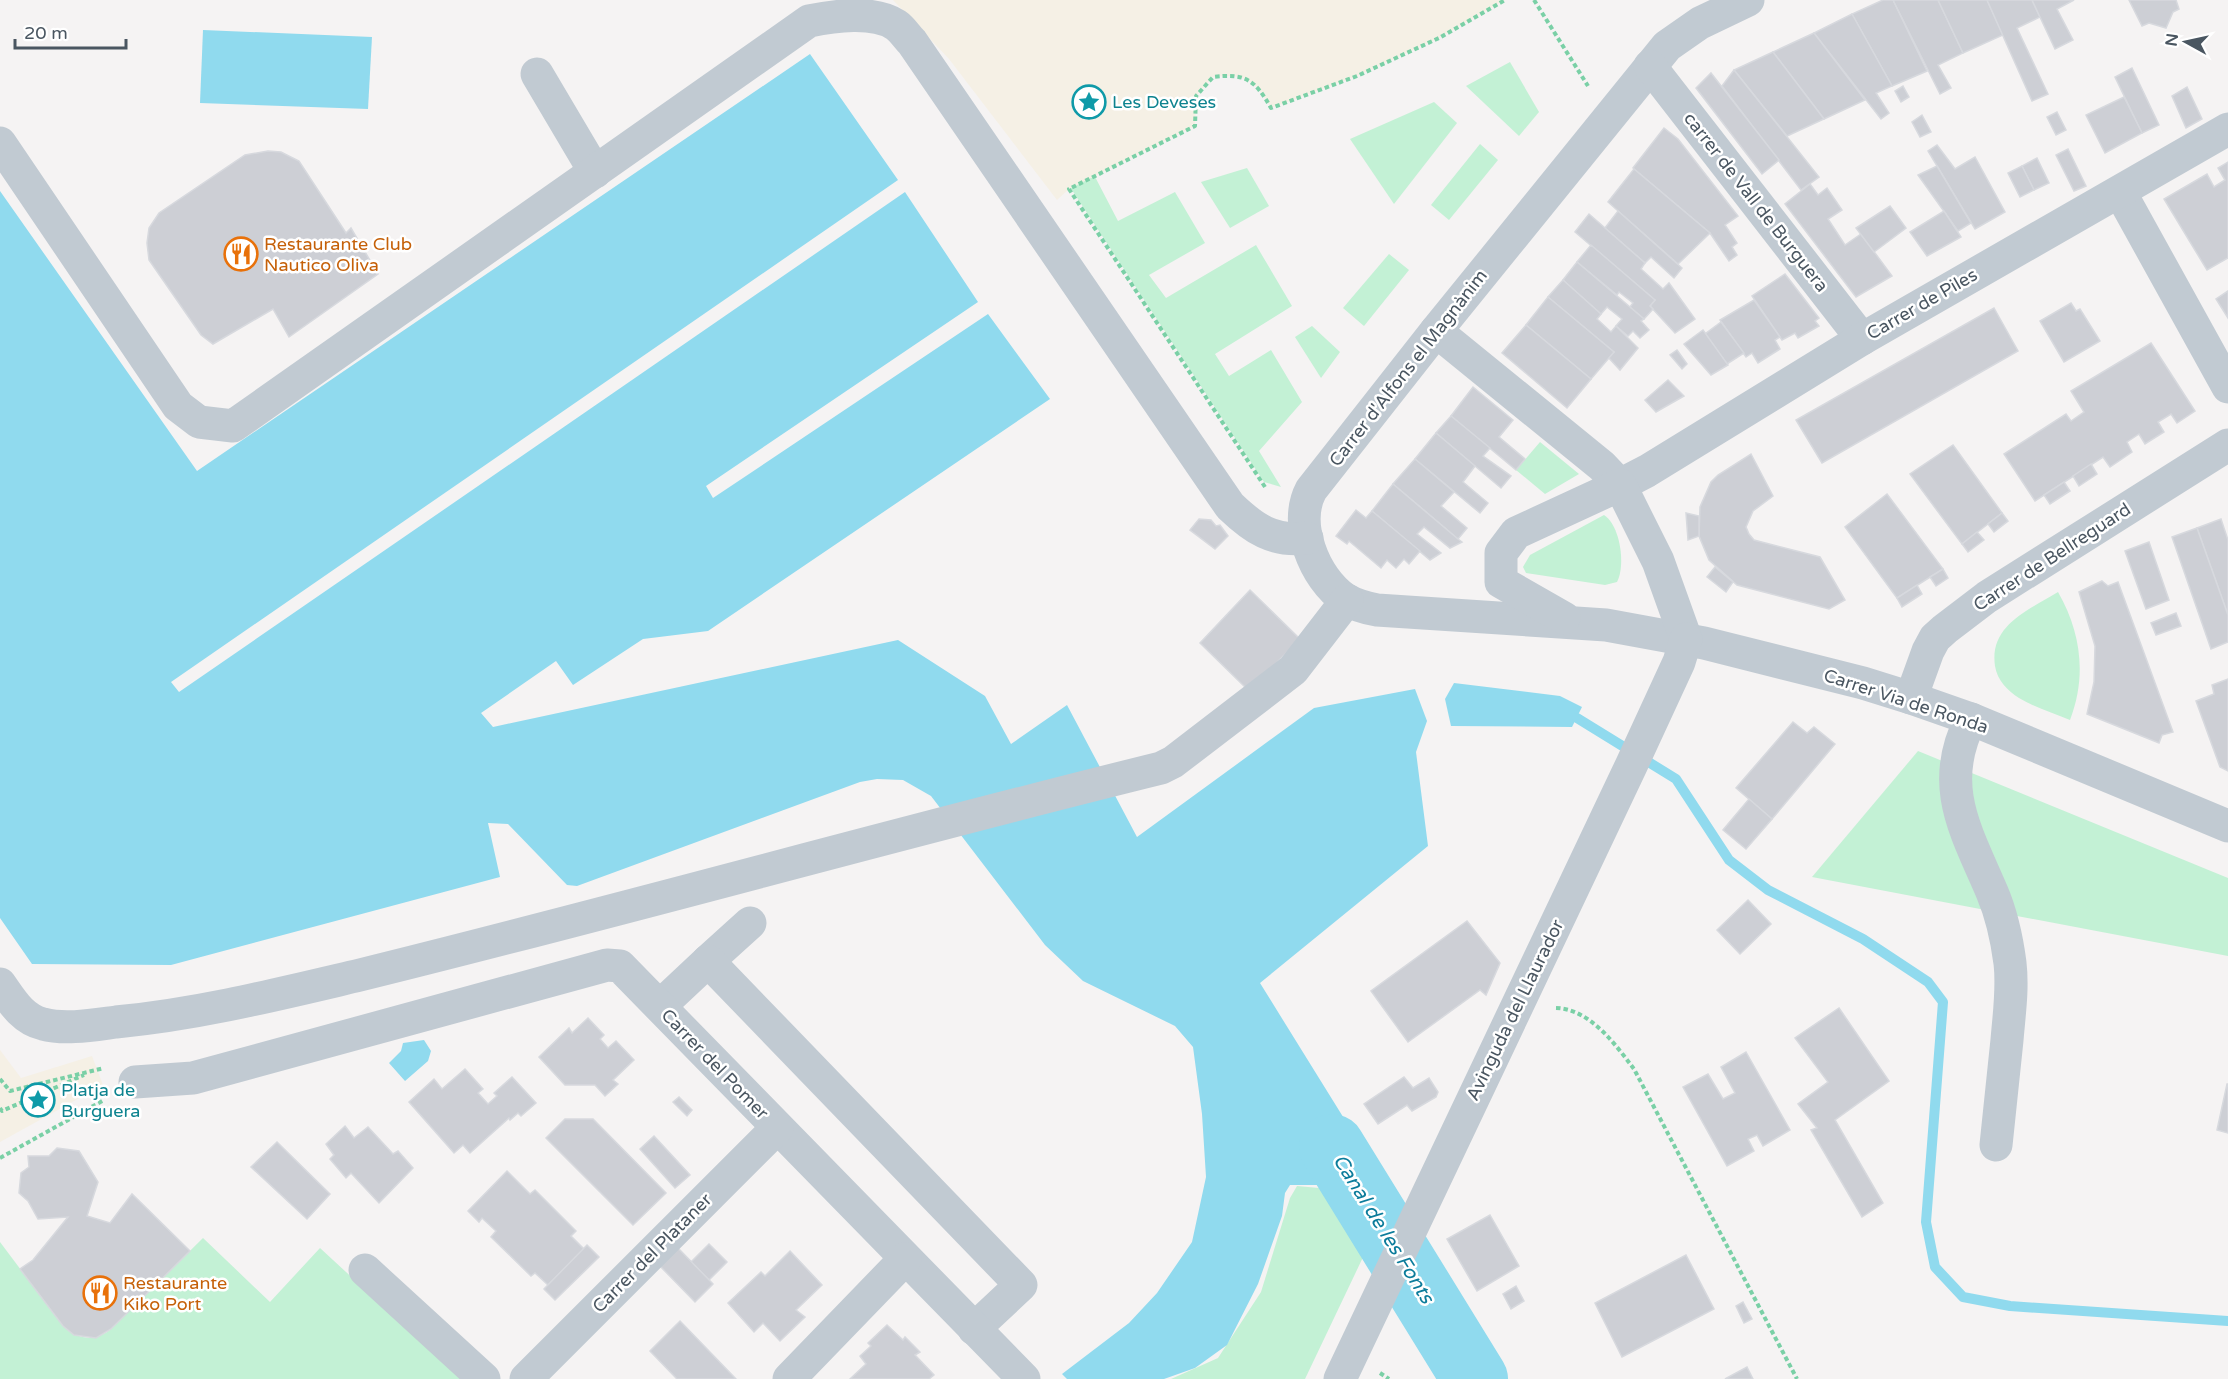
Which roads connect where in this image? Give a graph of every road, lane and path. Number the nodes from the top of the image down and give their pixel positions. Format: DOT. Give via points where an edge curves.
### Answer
graph roads {
  1 [pos="1505,0"];
  2 [pos="1534,0"];
  3 [pos="1748,0"];
  4 [pos="1650,66"];
  5 [pos="537,74"];
  6 [pos="1588,87"];
  7 [pos="2228,129"];
  8 [pos="0,143"];
  9 [pos="595,172"];
  10 [pos="2120,192"];
  11 [pos="1436,331"];
  12 [pos="1862,339"];
  13 [pos="2228,387"];
  14 [pos="2228,445"];
  15 [pos="1620,485"];
  16 [pos="1274,488"];
  17 [pos="1307,538"];
  18 [pos="1347,600"];
  19 [pos="1571,622"];
  20 [pos="1686,639"];
  21 [pos="1911,698"];
  22 [pos="1971,719"];
  23 [pos="2228,825"];
  24 [pos="750,923"];
  25 [pos="708,961"];
  26 [pos="0,984"];
  27 [pos="660,1006"];
  28 [pos="1516,1007"];
  29 [pos="0,1079"];
  30 [pos="135,1082"];
  31 [pos="0,1108"];
  32 [pos="777,1128"];
  33 [pos="1996,1145"];
  34 [pos="0,1158"];
  35 [pos="904,1259"];
  36 [pos="365,1270"];
  37 [pos="974,1329"];
  38 [pos="484,1379"];
  39 [pos="526,1379"];
  40 [pos="789,1379"];
  41 [pos="1024,1379"];
  42 [pos="1340,1379"];
  43 [pos="1797,1379"];
  1 -- 16 [label="path" via="1439,38 1357,76 1271,108 1259,86 1233,75 1213,77 1196,96 1195,126 1069,189 1266,489"];
  2 -- 6 [label="path"];
  3 -- 4 [label="street, Carrer d'Alfons el Magnànim" via="1683,33"];
  4 -- 11 [label="street, Carrer d'Alfons el Magnànim"];
  4 -- 12 [label="street, carrer de Vall de Burguera"];
  5 -- 9 [label="street"];
  7 -- 10 [label="street, Carrer de Piles"];
  8 -- 9 [label="street" via="178,406 199,422 233,426"];
  9 -- 17 [label="street" via="809,21 838,15 865,16 896,25 912,42 1230,506 1270,537"];
  10 -- 12 [label="street, Carrer de Piles"];
  10 -- 13 [label="street"];
  11 -- 15 [label="street" via="1602,466"];
  11 -- 17 [label="street, Carrer d'Alfons el Magnànim" via="1311,490 1303,511"];
  12 -- 15 [label="street, Carrer de Piles"];
  14 -- 21 [label="street, Carrer de Bellreguard" via="1987,597 1945,629 1928,651"];
  15 -- 19 [label="street, Carrer de Piles" via="1516,533 1501,553 1501,582"];
  15 -- 20 [label="street" via="1658,561"];
  17 -- 18 [label="street, Carrer d'Alfons el Magnànim" via="1327,580"];
  18 -- 19 [label="street, Carrer d'Alfons el Magnànim" via="1377,610"];
  18 -- 26 [label="street" via="1293,669 1161,768 558,926 188,1013 84,1026 44,1024 21,1013"];
  19 -- 20 [label="street, Carrer Via de Ronda"];
  20 -- 21 [label="street, Carrer Via de Ronda"];
  20 -- 28 [label="street, Avinguda del Llaurador" via="1637,753"];
  21 -- 22 [label="street, Carrer Via de Ronda"];
  22 -- 23 [label="street, Carrer Via de Ronda"];
  22 -- 33 [label="street" via="1955,759 1957,805 1993,894 2010,963 2011,993"];
  24 -- 25 [label="street"];
  25 -- 27 [label="street"];
  25 -- 37 [label="street" via="1021,1285"];
  27 -- 30 [label="street, Carrer del Pomer" via="620,966 607,965 193,1078"];
  27 -- 32 [label="street, Carrer del Pomer"];
  28 -- 42 [label="street, Avinguda del Llaurador"];
  28 -- 43 [label="path" via="1563,1008 1589,1020 1614,1042 1634,1069"];
  29 -- 31 [label="path" via="10,1091 95,1070 2,1111"];
  30 -- 34 [label="path"];
  32 -- 35 [label="street, Carrer del Pomer"];
  32 -- 39 [label="street, Carrer del Plataner"];
  35 -- 37 [label="street, Carrer del Pomer"];
  35 -- 40 [label="street"];
  36 -- 38 [label="street"];
  37 -- 41 [label="street, Carrer del Pomer"];
}
